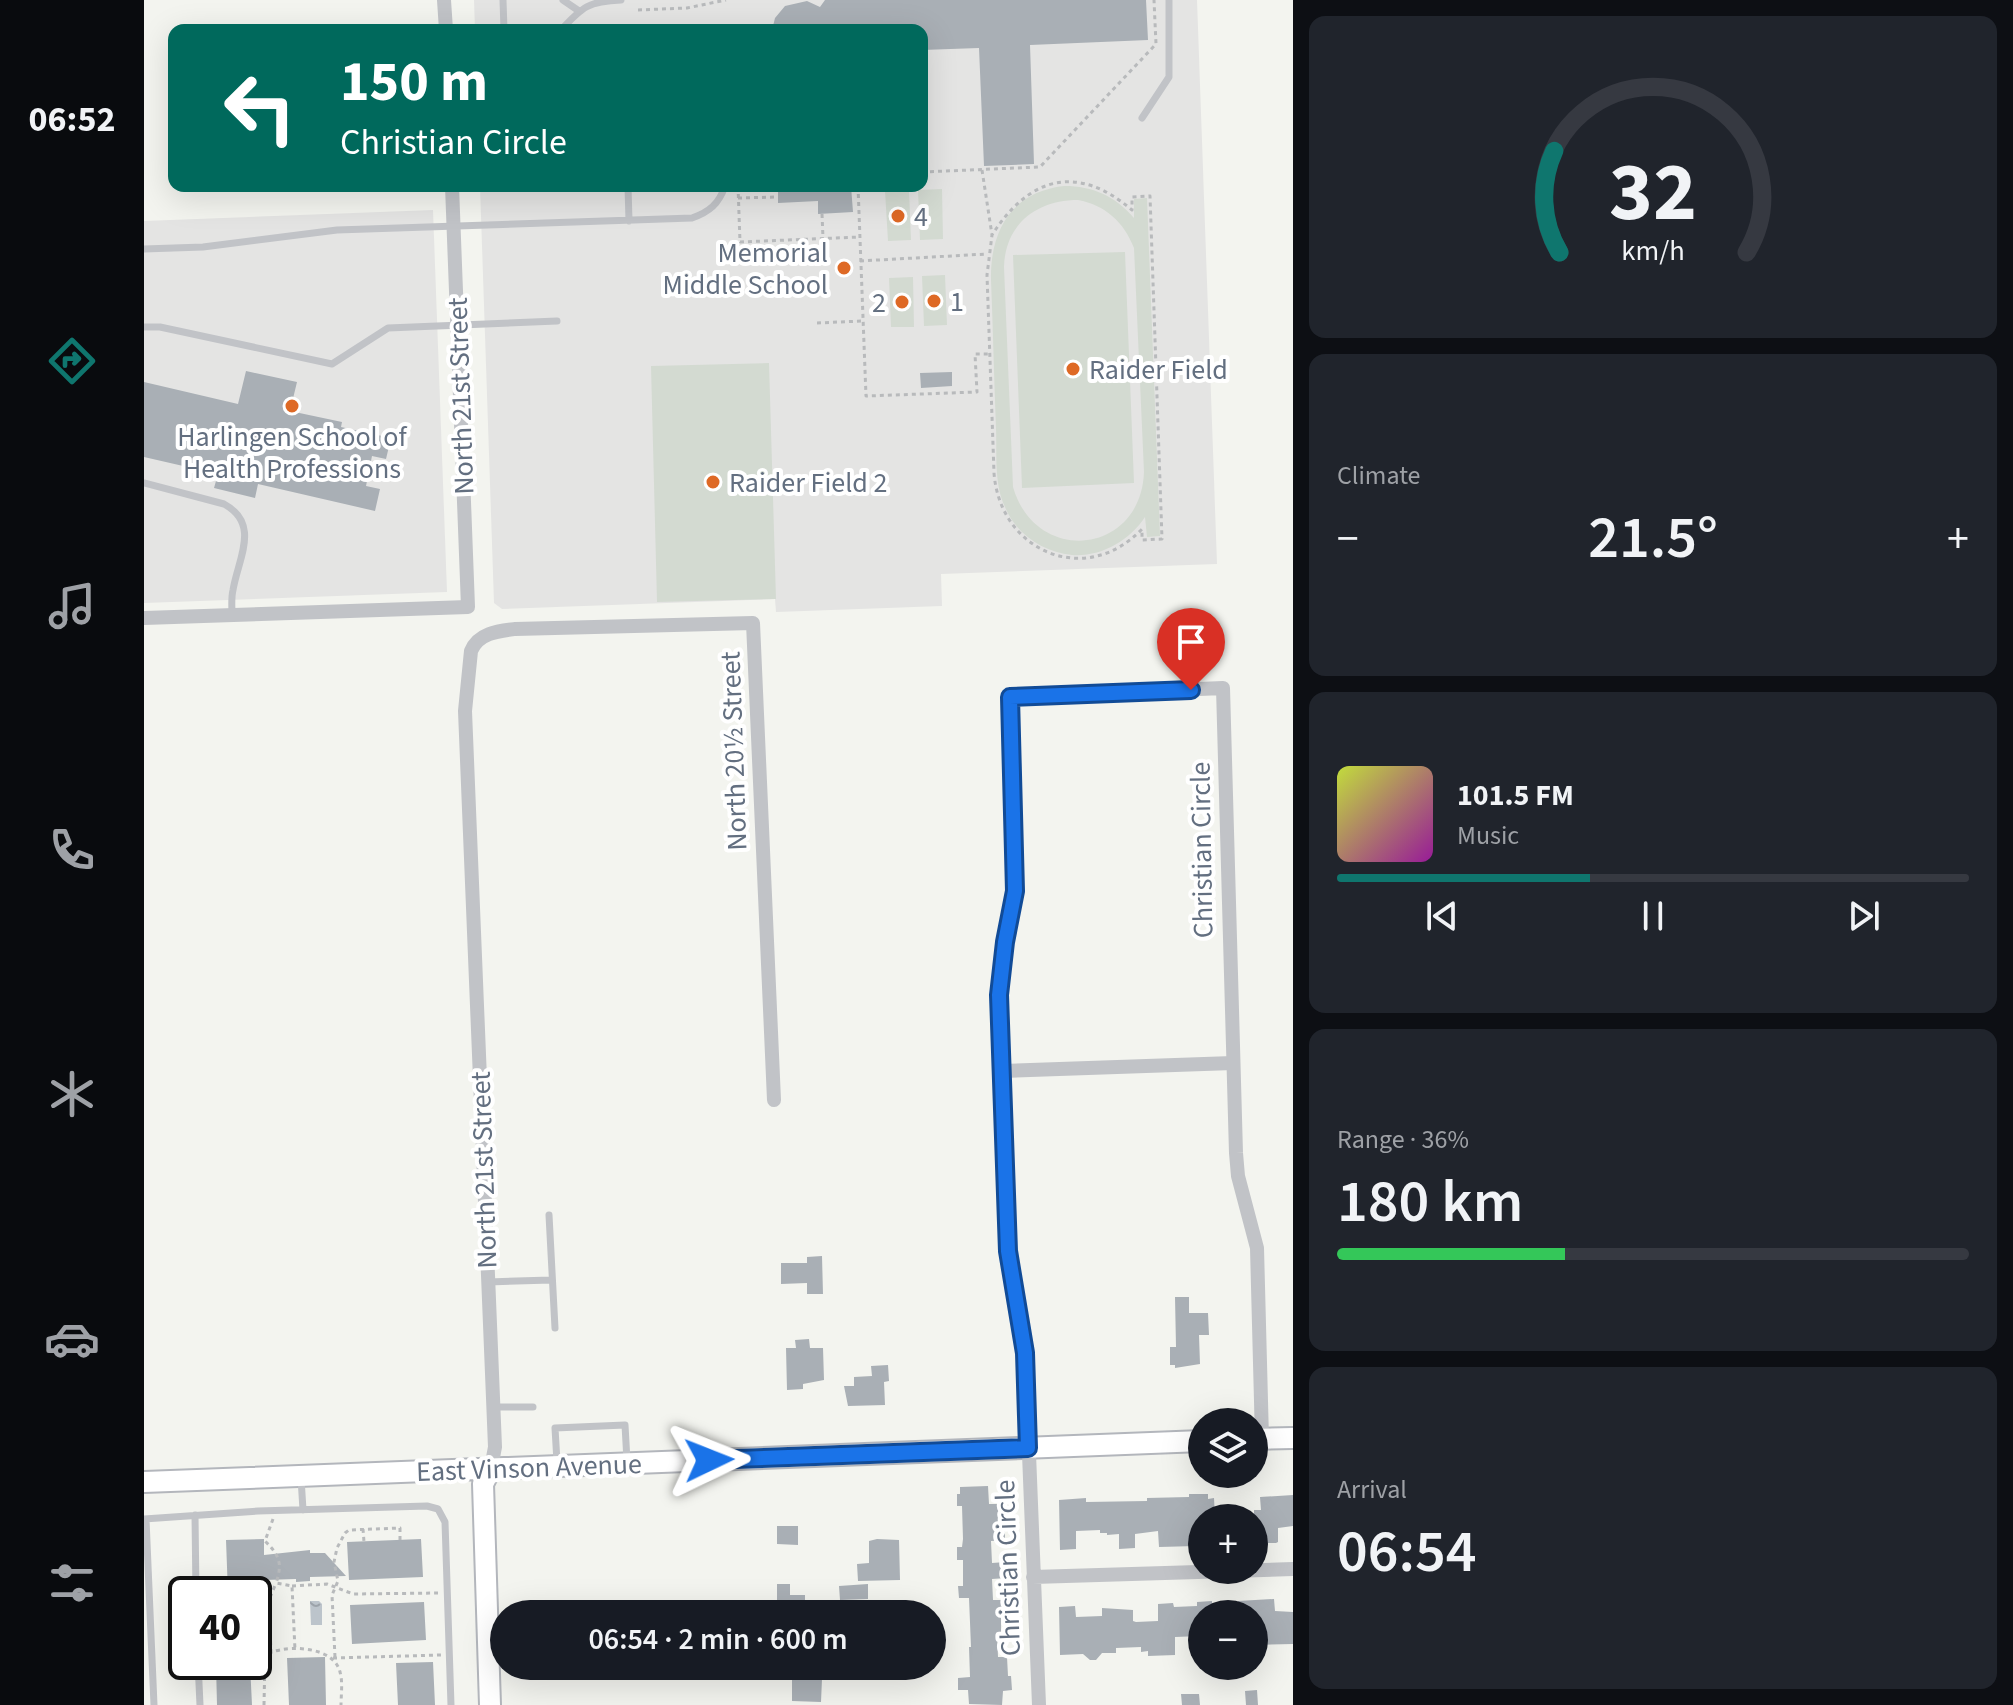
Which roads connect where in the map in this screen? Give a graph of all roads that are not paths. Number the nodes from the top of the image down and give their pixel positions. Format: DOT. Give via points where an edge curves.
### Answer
graph roads {
  1 [pos="444,0"];
  2 [pos="503,0"];
  3 [pos="563,0"];
  4 [pos="621,0"];
  5 [pos="1169,0"];
  6 [pos="579,11"];
  7 [pos="446,24"];
  8 [pos="504,24"];
  9 [pos="567,24"];
  10 [pos="1142,118"];
  11 [pos="452,192"];
  12 [pos="628,192"];
  13 [pos="723,192"];
  14 [pos="629,221"];
  15 [pos="453,226"];
  16 [pos="144,249"];
  17 [pos="557,321"];
  18 [pos="457,324"];
  19 [pos="144,327"];
  20 [pos="144,483"];
  21 [pos="232,615"];
  22 [pos="144,618"];
  23 [pos="482,637"];
  24 [pos="1233,1063"];
  25 [pos="1002,1071"];
  26 [pos="774,1100"];
  27 [pos="549,1215"];
  28 [pos="551,1280"];
  29 [pos="488,1282"];
  30 [pos="555,1328"];
  31 [pos="533,1407"];
  32 [pos="492,1408"];
  33 [pos="1258,1408"];
  34 [pos="1293,1438"];
  35 [pos="1268,1439"];
  36 [pos="1188,1442"];
  37 [pos="1028,1448"];
  38 [pos="627,1463"];
  39 [pos="557,1465"];
  40 [pos="491,1468"];
  41 [pos="300,1475"];
  42 [pos="144,1482"];
  43 [pos="303,1510"];
  44 [pos="195,1515"];
  45 [pos="145,1519"];
  46 [pos="1293,1569"];
  47 [pos="196,1576"];
  48 [pos="1033,1577"];
  49 [pos="199,1680"];
  50 [pos="154,1705"];
  51 [pos="200,1705"];
  52 [pos="451,1705"];
  53 [pos="490,1705"];
  54 [pos="1039,1705"];
  1 -- 7 [label="street"];
  2 -- 8 [label="lane"];
  3 -- 6 [label="lane"];
  4 -- 6 [label="lane" via="592,3"];
  5 -- 10 [label="lane" via="1169,77"];
  6 -- 9 [label="lane"];
  11 -- 15 [label="street, North 21st Street"];
  12 -- 14 [label="lane"];
  13 -- 14 [label="lane" via="713,207 692,218"];
  14 -- 15 [label="lane"];
  15 -- 16 [label="lane" via="337,230"];
  15 -- 18 [label="street, North 21st Street"];
  17 -- 18 [label="lane"];
  18 -- 19 [label="lane" via="388,328 332,364"];
  18 -- 21 [label="street, North 21st Street" via="468,607"];
  20 -- 21 [label="lane" via="224,504 240,519 246,537"];
  21 -- 22 [label="street"];
  23 -- 26 [label="street, North 20½ Street" via="515,629 753,623"];
  23 -- 29 [label="street, North 21st Street" via="471,651 465,711"];
  24 -- 25 [label="street"];
  24 -- 25 [label="street, Christian Circle" via="1223,688 1010,697 1015,891 999,995"];
  24 -- 33 [label="street" via="1238,1176 1258,1260"];
  25 -- 37 [label="street, Christian Circle" via="1008,1251 1025,1353"];
  27 -- 28 [label="lane"];
  28 -- 29 [label="lane"];
  28 -- 30 [label="lane"];
  29 -- 32 [label="street, North 21st Street"];
  31 -- 32 [label="lane"];
  32 -- 40 [label="street, North 21st Street"];
  34 -- 35 [label="street"];
  36 -- 37 [label="street, East Vinson Avenue"];
  37 -- 38 [label="street, East Vinson Avenue"];
  37 -- 48 [label="street, Christian Circle"];
  38 -- 39 [label="street, East Vinson Avenue"];
  38 -- 39 [label="lane" via="625,1425 555,1428"];
  39 -- 40 [label="street, East Vinson Avenue"];
  40 -- 41 [label="street, East Vinson Avenue"];
  40 -- 53 [label="street, North 21st Street" via="483,1484"];
  41 -- 42 [label="street, East Vinson Avenue"];
  41 -- 43 [label="lane"];
  43 -- 44 [label="lane"];
  43 -- 52 [label="lane" via="438,1509 444,1517"];
  44 -- 45 [label="lane"];
  44 -- 47 [label="lane"];
  45 -- 50 [label="lane"];
  46 -- 48 [label="street"];
  48 -- 54 [label="street, Christian Circle"];
  49 -- 51 [label="lane"];
}
